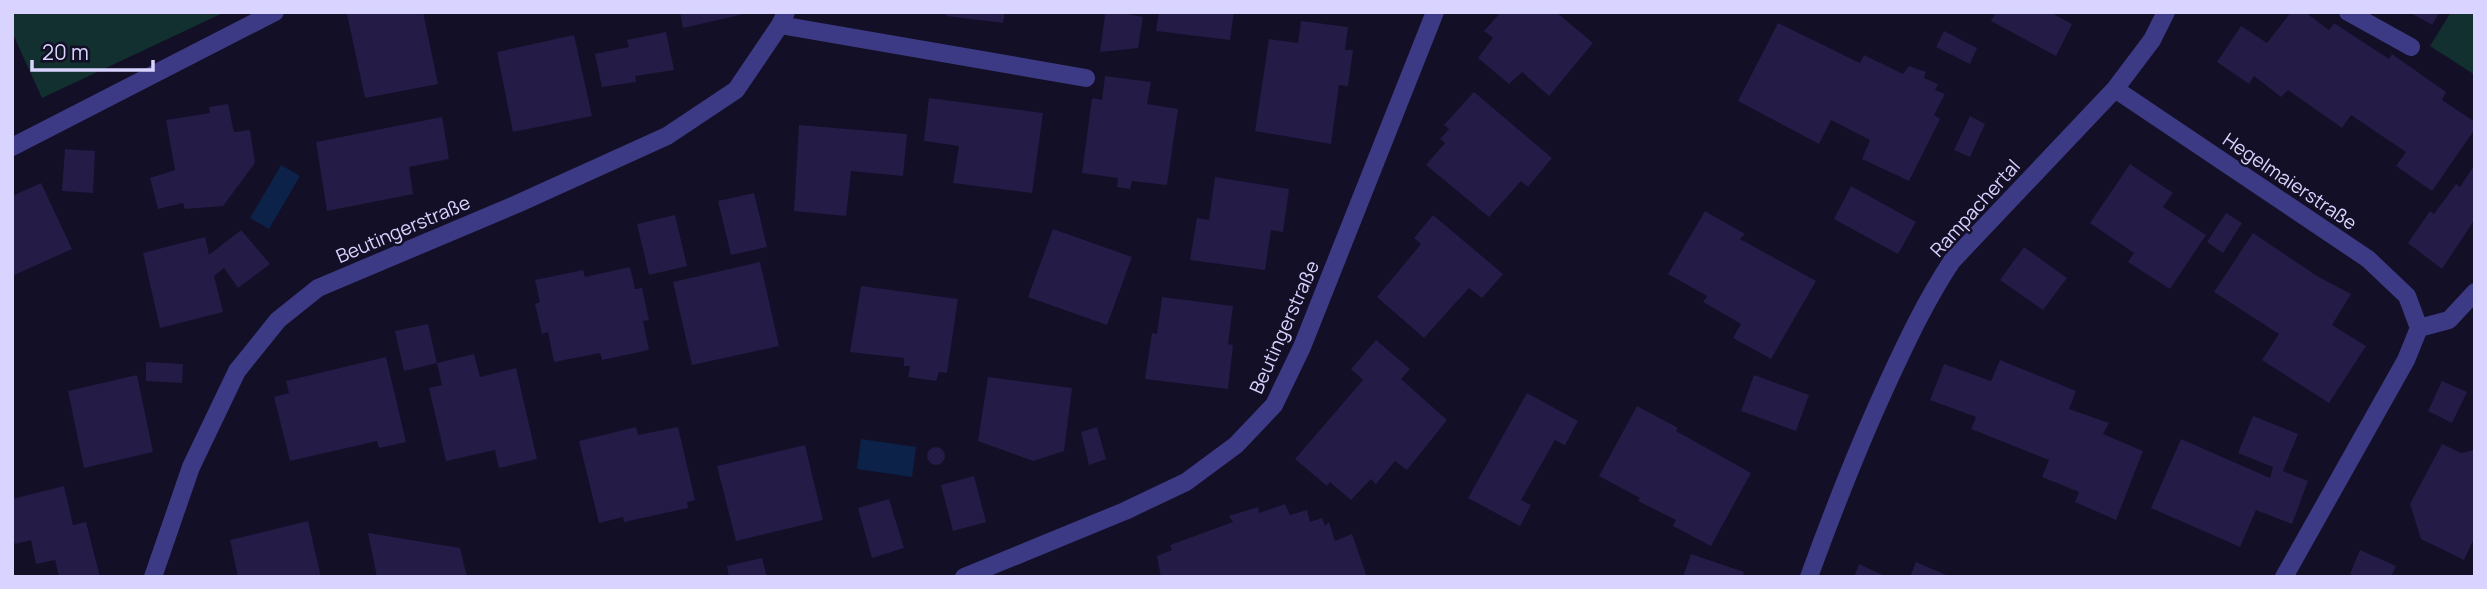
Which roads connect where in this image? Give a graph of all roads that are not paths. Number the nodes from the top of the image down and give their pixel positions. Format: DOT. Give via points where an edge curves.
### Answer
graph roads {
  1 [pos="275,12"];
  2 [pos="1435,12"];
  3 [pos="2166,12"];
  4 [pos="2348,12"];
  5 [pos="783,19"];
  6 [pos="2411,47"];
  7 [pos="1086,78"];
  8 [pos="2115,89"];
  9 [pos="12,147"];
  10 [pos="2475,292"];
  11 [pos="2419,328"];
  12 [pos="153,577"];
  13 [pos="964,577"];
  14 [pos="1809,577"];
  15 [pos="2284,577"];
  1 -- 9 [label="street"];
  2 -- 13 [label="street, Beutingerstraße" via="1302,347 1274,405 1236,445 1186,482"];
  3 -- 8 [label="street, Rampachertal" via="2152,40"];
  4 -- 6 [label="street"];
  5 -- 7 [label="street, Beutingerstraße"];
  5 -- 12 [label="street, Beutingerstraße" via="736,90 667,136 318,288 278,320 237,370 191,467"];
  8 -- 11 [label="street, Hegelmaierstraße" via="2368,259 2407,296"];
  8 -- 14 [label="street, Rampachertal" via="1952,261 1934,287 1852,460"];
  10 -- 11 [label="street" via="2449,320"];
  11 -- 15 [label="street" via="2406,360"];
}
